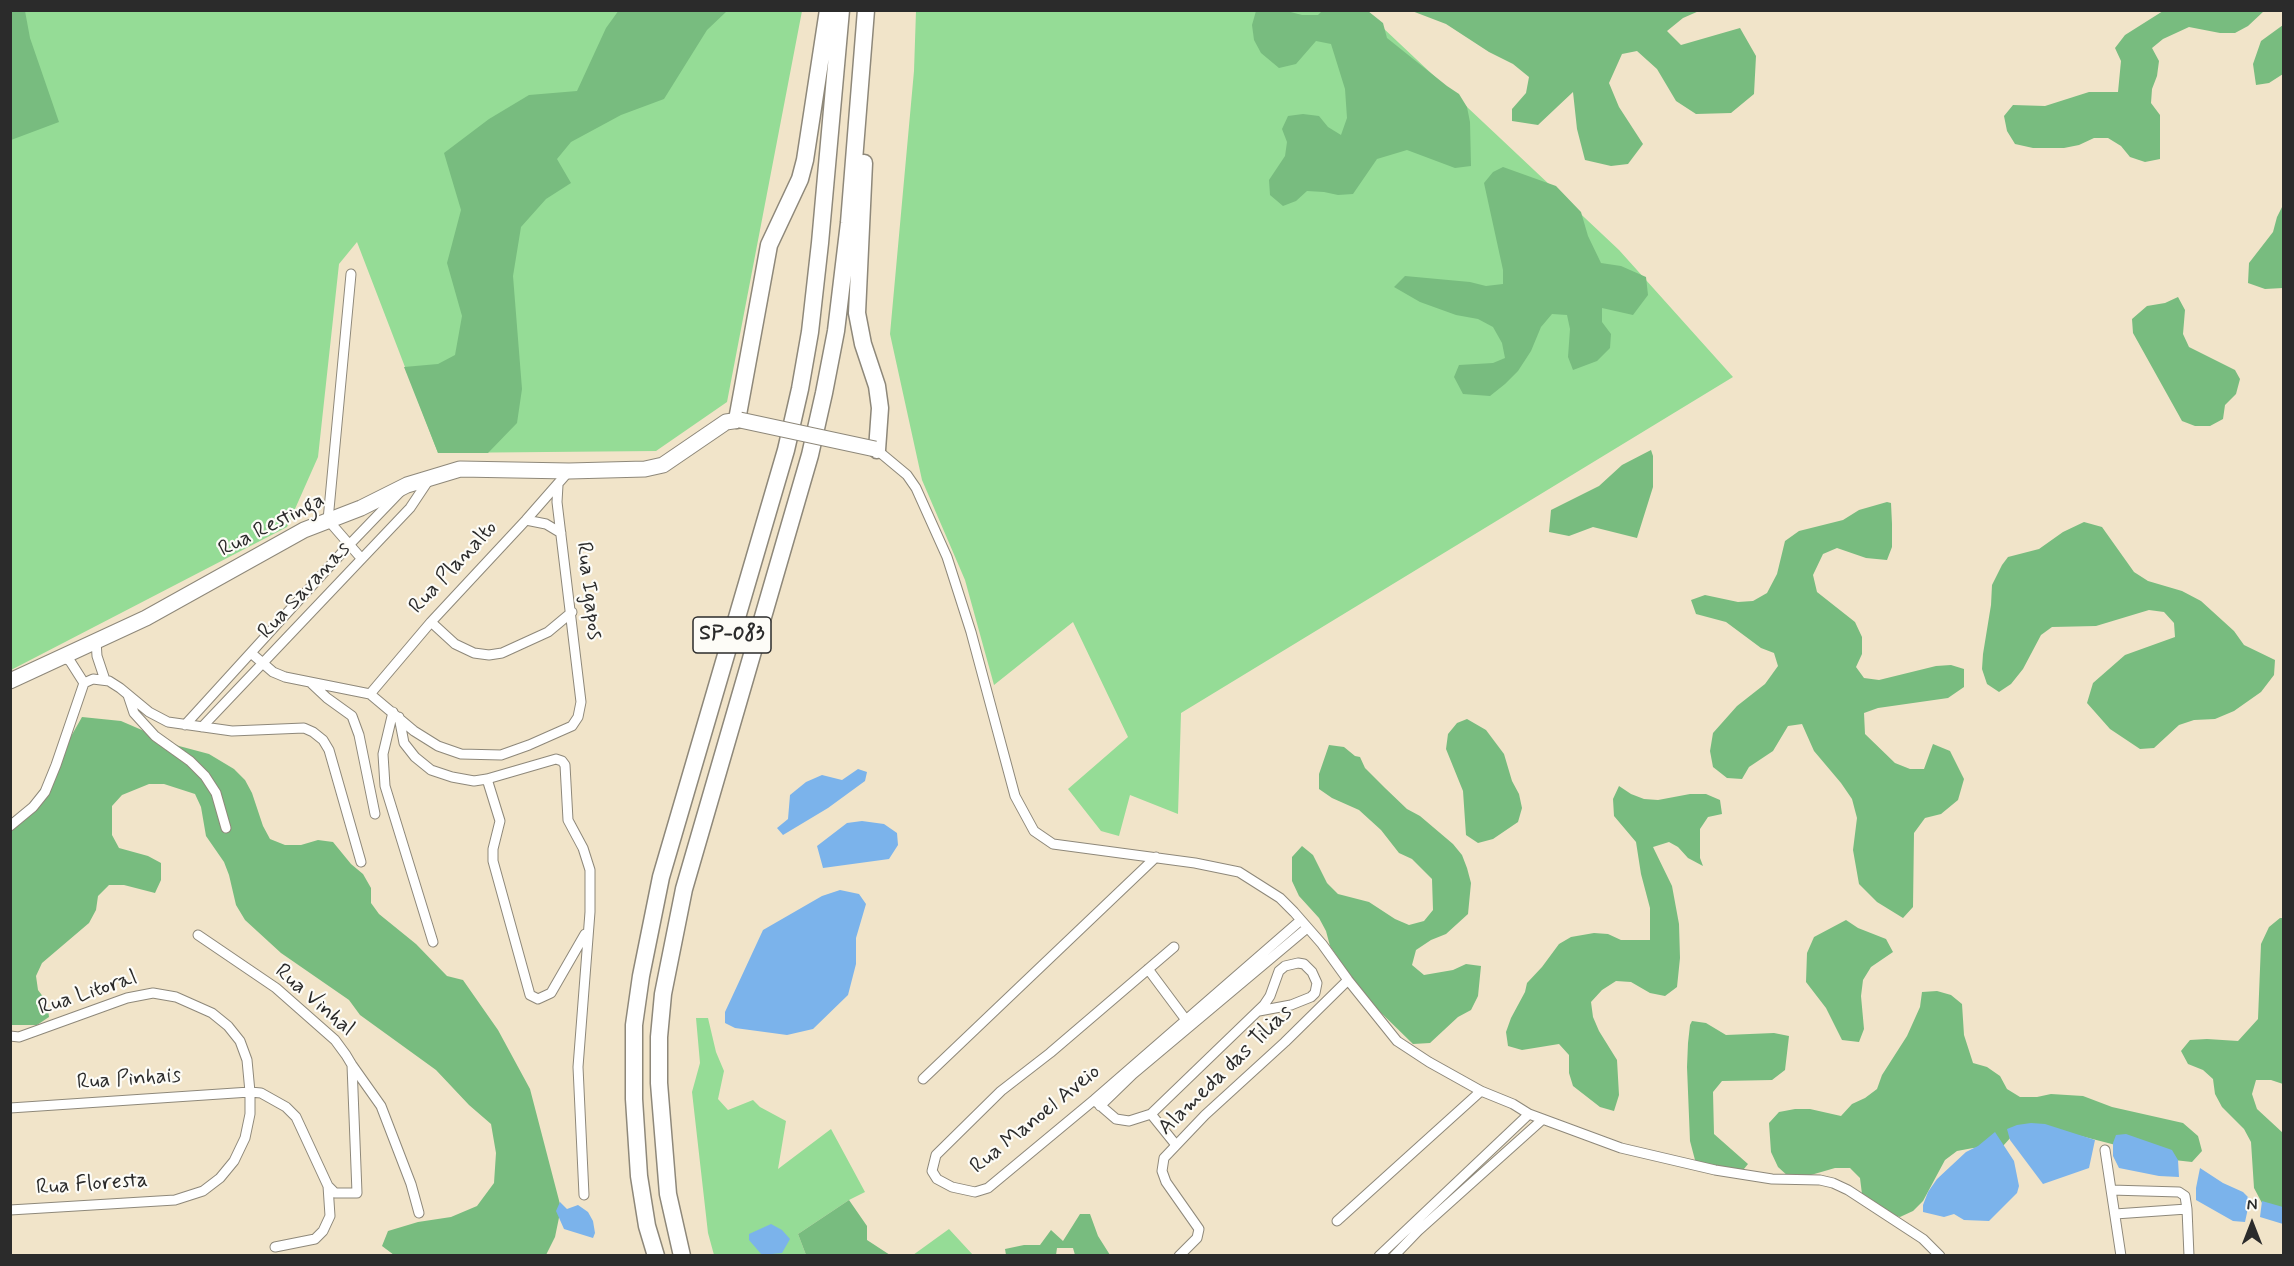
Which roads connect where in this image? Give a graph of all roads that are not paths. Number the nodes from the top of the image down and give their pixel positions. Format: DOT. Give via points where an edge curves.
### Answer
graph roads {
  1 [pos="828,10"];
  2 [pos="841,10"];
  3 [pos="866,14"];
  4 [pos="351,274"];
  5 [pos="738,420"];
  6 [pos="876,450"];
  7 [pos="569,471"];
  8 [pos="430,478"];
  9 [pos="558,484"];
  10 [pos="407,485"];
  11 [pos="328,520"];
  12 [pos="526,520"];
  13 [pos="561,533"];
  14 [pos="350,545"];
  15 [pos="361,558"];
  16 [pos="572,612"];
  17 [pos="431,622"];
  18 [pos="96,641"];
  19 [pos="251,653"];
  20 [pos="62,657"];
  21 [pos="263,664"];
  22 [pos="105,680"];
  23 [pos="10,681"];
  24 [pos="84,682"];
  25 [pos="311,683"];
  26 [pos="370,693"];
  27 [pos="129,695"];
  28 [pos="396,715"];
  29 [pos="185,725"];
  30 [pos="202,727"];
  31 [pos="487,779"];
  32 [pos="375,814"];
  33 [pos="10,826"];
  34 [pos="226,828"];
  35 [pos="1156,857"];
  36 [pos="362,862"];
  37 [pos="1304,924"];
  38 [pos="588,930"];
  39 [pos="198,935"];
  40 [pos="433,942"];
  41 [pos="1174,947"];
  42 [pos="1148,969"];
  43 [pos="1348,980"];
  44 [pos="1259,1011"];
  45 [pos="1186,1020"];
  46 [pos="10,1036"];
  47 [pos="352,1065"];
  48 [pos="923,1079"];
  49 [pos="1481,1091"];
  50 [pos="250,1092"];
  51 [pos="1097,1103"];
  52 [pos="10,1108"];
  53 [pos="1151,1114"];
  54 [pos="1529,1114"];
  55 [pos="1543,1119"];
  56 [pos="1176,1145"];
  57 [pos="2105,1150"];
  58 [pos="328,1186"];
  59 [pos="2111,1190"];
  60 [pos="584,1195"];
  61 [pos="175,1200"];
  62 [pos="2187,1209"];
  63 [pos="10,1210"];
  64 [pos="419,1213"];
  65 [pos="2115,1214"];
  66 [pos="1337,1221"];
  67 [pos="275,1247"];
  68 [pos="656,1256"];
  69 [pos="682,1256"];
  70 [pos="1179,1256"];
  71 [pos="1379,1256"];
  72 [pos="1394,1256"];
  73 [pos="1940,1256"];
  74 [pos="2121,1256"];
  75 [pos="2189,1256"];
  1 -- 5 [label="highway" via="805,160 769,245"];
  2 -- 68 [label="highway, SP-083" via="819,254 800,389 786,450 661,877 641,976 634,1025 634,1099 639,1176"];
  3 -- 6 [label="highway" via="857,313 877,386 880,408"];
  3 -- 69 [label="highway, SP-083" via="849,223 824,393 810,455 684,889 663,994 659,1083 668,1194"];
  4 -- 11 [label="street"];
  5 -- 6 [label="main road, bridge"];
  5 -- 7 [label="main road, Rua Restinga" via="719,426 663,465"];
  6 -- 35 [label="street" via="907,475 916,488 947,557 1015,796 1034,831 1053,844"];
  7 -- 8 [label="main road, Rua Restinga" via="460,469"];
  7 -- 9 [label="street, Rua Planalto"];
  8 -- 10 [label="main road, Rua Restinga"];
  8 -- 15 [label="street, Rua Savanas" via="410,508"];
  9 -- 12 [label="street, Rua Planalto"];
  9 -- 13 [label="street, Rua Igapos"];
  10 -- 11 [label="main road, Rua Restinga"];
  10 -- 14 [label="street, Rua Savanas"];
  11 -- 14 [label="street"];
  11 -- 18 [label="main road, Rua Restinga"];
  12 -- 13 [label="street" via="546,524"];
  12 -- 17 [label="street, Rua Planalto"];
  13 -- 16 [label="street, Rua Igapos"];
  14 -- 15 [label="street"];
  14 -- 19 [label="street, Rua Savanas"];
  15 -- 21 [label="street, Rua Savanas"];
  16 -- 17 [label="street" via="549,633 489,655 455,644"];
  16 -- 28 [label="street, Rua Igapos" via="581,702 572,726 501,755 461,754 438,746"];
  17 -- 26 [label="street, Rua Planalto"];
  18 -- 20 [label="main road, Rua Restinga"];
  18 -- 22 [label="street"];
  19 -- 21 [label="street"];
  19 -- 29 [label="street, Rua Savanas"];
  20 -- 23 [label="main road, Rua Restinga"];
  20 -- 24 [label="street" via="70,661"];
  21 -- 25 [label="street" via="285,677"];
  21 -- 30 [label="street, Rua Savanas"];
  22 -- 24 [label="street"];
  22 -- 27 [label="street"];
  24 -- 33 [label="street" via="45,792"];
  25 -- 26 [label="street"];
  25 -- 32 [label="street" via="352,716"];
  26 -- 28 [label="street"];
  27 -- 29 [label="street" via="149,712"];
  27 -- 34 [label="street" via="134,713 155,736 190,760 205,776 216,793"];
  28 -- 31 [label="street" via="404,743 431,770 474,781"];
  28 -- 40 [label="street" via="383,754 385,786"];
  29 -- 30 [label="street"];
  30 -- 36 [label="street" via="232,731 304,728 324,740"];
  31 -- 38 [label="street" via="556,759 565,765 568,820 584,848 590,870"];
  31 -- 38 [label="street" via="500,821 493,861 530,995 538,999 551,993"];
  35 -- 37 [label="street" via="1239,872 1280,898"];
  35 -- 48 [label="street"];
  37 -- 43 [label="street"];
  37 -- 45 [label="street, Rua Manoel Aveio"];
  37 -- 51 [label="street"];
  38 -- 60 [label="street" via="578,1067"];
  39 -- 47 [label="street, Rua Vinhal" via="276,988 335,1040"];
  41 -- 42 [label="street, Rua Manoel Aveio"];
  42 -- 45 [label="street"];
  42 -- 51 [label="street, Rua Manoel Aveio" via="1001,1091 936,1155 932,1171 937,1179 952,1187 975,1192 988,1188"];
  43 -- 49 [label="street" via="1397,1041"];
  43 -- 56 [label="street, Alameda das Tilias"];
  44 -- 44 [label="street" via="1285,966 1304,964 1312,972 1317,983 1311,997"];
  44 -- 53 [label="street"];
  45 -- 51 [label="street, Rua Manoel Aveio"];
  46 -- 50 [label="street, Rua Litoral" via="20,1037 126,998 153,993 176,997 212,1013 240,1041 247,1059"];
  47 -- 58 [label="street, Rua Vinhal" via="359,1190 353,1194 335,1192"];
  47 -- 64 [label="street" via="381,1106"];
  49 -- 54 [label="street"];
  49 -- 66 [label="street"];
  50 -- 52 [label="street, Rua Pinhais"];
  50 -- 58 [label="street" via="273,1098 296,1117"];
  50 -- 61 [label="street, Rua Litoral" via="245,1138 234,1161 203,1191"];
  51 -- 53 [label="street" via="1116,1119 1129,1121"];
  53 -- 56 [label="street"];
  54 -- 55 [label="street"];
  54 -- 71 [label="street"];
  55 -- 72 [label="street"];
  55 -- 73 [label="street" via="1621,1148 1715,1170 1833,1183 1923,1239"];
  56 -- 70 [label="street, Alameda das Tilias" via="1164,1158 1162,1171 1200,1232"];
  57 -- 59 [label="street"];
  58 -- 67 [label="street" via="330,1216 323,1231 315,1239"];
  59 -- 62 [label="street" via="2179,1192 2185,1196"];
  59 -- 65 [label="street"];
  61 -- 63 [label="street, Rua Floresta"];
  62 -- 65 [label="street"];
  62 -- 75 [label="street"];
  65 -- 74 [label="street"];
}
